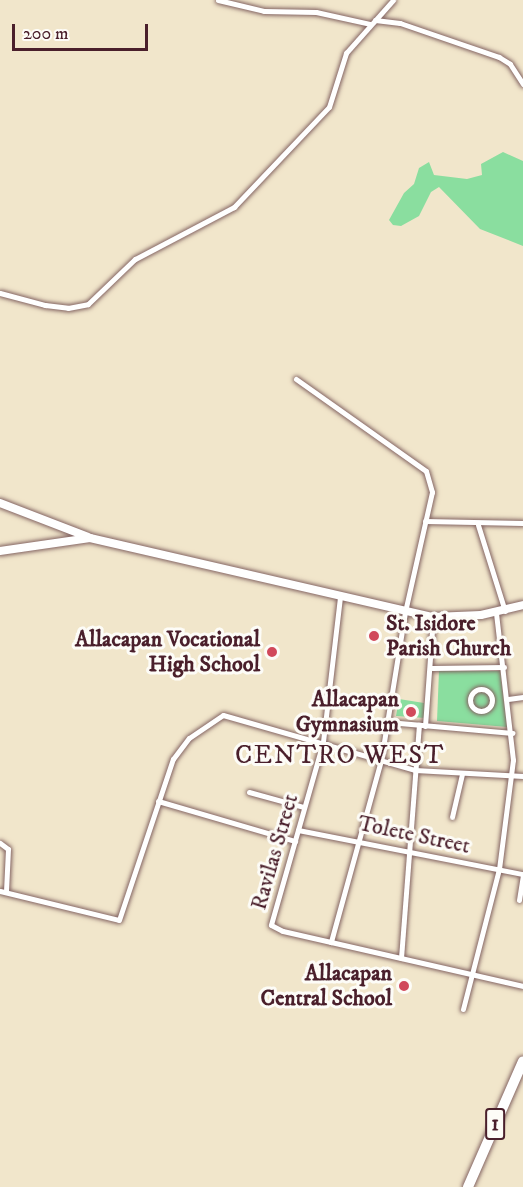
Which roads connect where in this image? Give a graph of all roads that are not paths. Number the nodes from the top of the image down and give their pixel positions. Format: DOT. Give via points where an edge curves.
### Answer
graph roads {
  1 [pos="218,0"];
  2 [pos="393,0"];
  3 [pos="372,22"];
  4 [pos="523,84"];
  5 [pos="0,293"];
  6 [pos="296,379"];
  7 [pos="0,503"];
  8 [pos="425,521"];
  9 [pos="523,523"];
  10 [pos="478,525"];
  11 [pos="90,538"];
  12 [pos="0,551"];
  13 [pos="340,597"];
  14 [pos="523,605"];
  15 [pos="405,612"];
  16 [pos="501,612"];
  17 [pos="433,617"];
  18 [pos="432,668"];
  19 [pos="504,668"];
  20 [pos="471,695"];
  21 [pos="523,697"];
  22 [pos="508,699"];
  23 [pos="388,722"];
  24 [pos="422,725"];
  25 [pos="513,733"];
  26 [pos="323,742"];
  27 [pos="381,760"];
  28 [pos="415,770"];
  29 [pos="462,774"];
  30 [pos="523,776"];
  31 [pos="512,777"];
  32 [pos="249,792"];
  33 [pos="158,801"];
  34 [pos="304,807"];
  35 [pos="452,817"];
  36 [pos="298,830"];
  37 [pos="295,841"];
  38 [pos="360,841"];
  39 [pos="0,843"];
  40 [pos="410,852"];
  41 [pos="499,869"];
  42 [pos="523,874"];
  43 [pos="3,892"];
  44 [pos="519,900"];
  45 [pos="330,942"];
  46 [pos="401,958"];
  47 [pos="473,975"];
  48 [pos="523,986"];
  49 [pos="463,1009"];
  50 [pos="523,1061"];
  51 [pos="468,1187"];
  1 -- 3 [label="street" via="264,11 316,12"];
  2 -- 3 [label="street"];
  3 -- 4 [label="street" via="400,23 499,57 510,64"];
  3 -- 5 [label="street" via="346,53 329,107 261,182 224,214 135,259 88,304 68,308"];
  6 -- 8 [label="street" via="426,471 432,492"];
  7 -- 11 [label="main road"];
  8 -- 10 [label="street"];
  8 -- 15 [label="street"];
  9 -- 10 [label="street"];
  10 -- 16 [label="street"];
  11 -- 12 [label="main road"];
  11 -- 13 [label="main road"];
  13 -- 15 [label="main road"];
  13 -- 26 [label="street, Ravilas Street"];
  14 -- 16 [label="main road"];
  15 -- 17 [label="main road"];
  15 -- 23 [label="street"];
  16 -- 17 [label="main road"];
  16 -- 19 [label="street"];
  17 -- 18 [label="street"];
  18 -- 19 [label="street"];
  18 -- 24 [label="street"];
  19 -- 22 [label="street"];
  20 -- 20 [label="street" via="478,689 486,690 492,704 486,710 477,710 470,703"];
  21 -- 22 [label="street"];
  22 -- 25 [label="street"];
  23 -- 24 [label="street"];
  23 -- 27 [label="street"];
  24 -- 25 [label="street"];
  24 -- 28 [label="street"];
  25 -- 31 [label="street"];
  26 -- 27 [label="street"];
  26 -- 33 [label="street" via="223,715 179,750"];
  26 -- 34 [label="street, Ravilas Street"];
  27 -- 28 [label="street"];
  27 -- 38 [label="street"];
  28 -- 29 [label="street"];
  28 -- 40 [label="street"];
  29 -- 31 [label="street"];
  29 -- 35 [label="street"];
  30 -- 31 [label="street"];
  31 -- 41 [label="street"];
  32 -- 34 [label="street"];
  33 -- 37 [label="street"];
  33 -- 43 [label="street" via="127,908 119,920"];
  34 -- 36 [label="street, Ravilas Street"];
  36 -- 37 [label="street, Ravilas Street"];
  36 -- 38 [label="street, Tolete Street"];
  37 -- 45 [label="street, Ravilas Street" via="273,928"];
  38 -- 40 [label="street, Tolete Street"];
  38 -- 45 [label="street"];
  39 -- 43 [label="street" via="8,849"];
  40 -- 41 [label="street, Tolete Street"];
  40 -- 46 [label="street"];
  41 -- 42 [label="street, Tolete Street"];
  41 -- 47 [label="street"];
  42 -- 44 [label="street"];
  45 -- 46 [label="street"];
  46 -- 47 [label="street"];
  47 -- 48 [label="street"];
  47 -- 49 [label="street"];
  50 -- 51 [label="highway, 1"];
}
